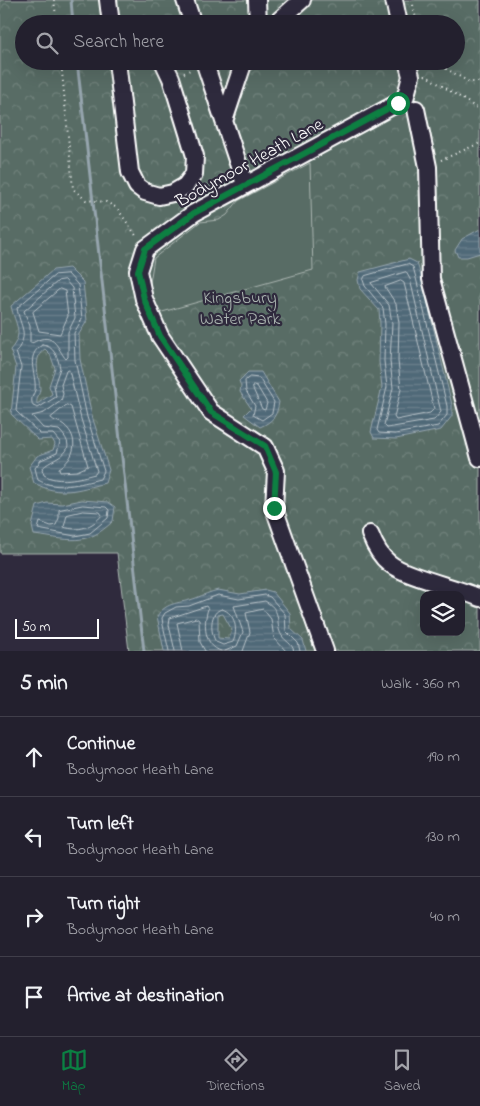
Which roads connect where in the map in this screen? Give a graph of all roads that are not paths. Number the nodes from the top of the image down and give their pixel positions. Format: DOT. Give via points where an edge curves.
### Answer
graph roads {
  1 [pos="108,0"];
  2 [pos="185,0"];
  3 [pos="257,0"];
  4 [pos="302,0"];
  5 [pos="394,0"];
  6 [pos="110,15"];
  7 [pos="190,15"];
  8 [pos="258,15"];
  9 [pos="285,15"];
  10 [pos="397,15"];
  11 [pos="118,70"];
  12 [pos="168,70"];
  13 [pos="205,70"];
  14 [pos="241,70"];
  15 [pos="410,70"];
  16 [pos="416,109"];
  17 [pos="224,121"];
  18 [pos="245,184"];
  19 [pos="480,458"];
  20 [pos="370,534"];
  21 [pos="480,598"];
  22 [pos="326,651"];
  1 -- 6 [label="street"];
  2 -- 7 [label="street"];
  3 -- 8 [label="street"];
  4 -- 9 [label="street"];
  5 -- 10 [label="street"];
  11 -- 12 [label="street" via="130,172 137,186 159,196 185,186 194,174 195,156"];
  13 -- 17 [label="street"];
  14 -- 17 [label="street"];
  15 -- 18 [label="street, Bodymoor Heath Lane" via="405,98"];
  16 -- 19 [label="street" via="432,165 431,279"];
  17 -- 18 [label="street"];
  18 -- 22 [label="street, Bodymoor Heath Lane" via="194,213 145,249 138,271 144,299 160,336 211,412 265,446 276,472 274,508"];
  20 -- 21 [label="street" via="389,563"];
}
